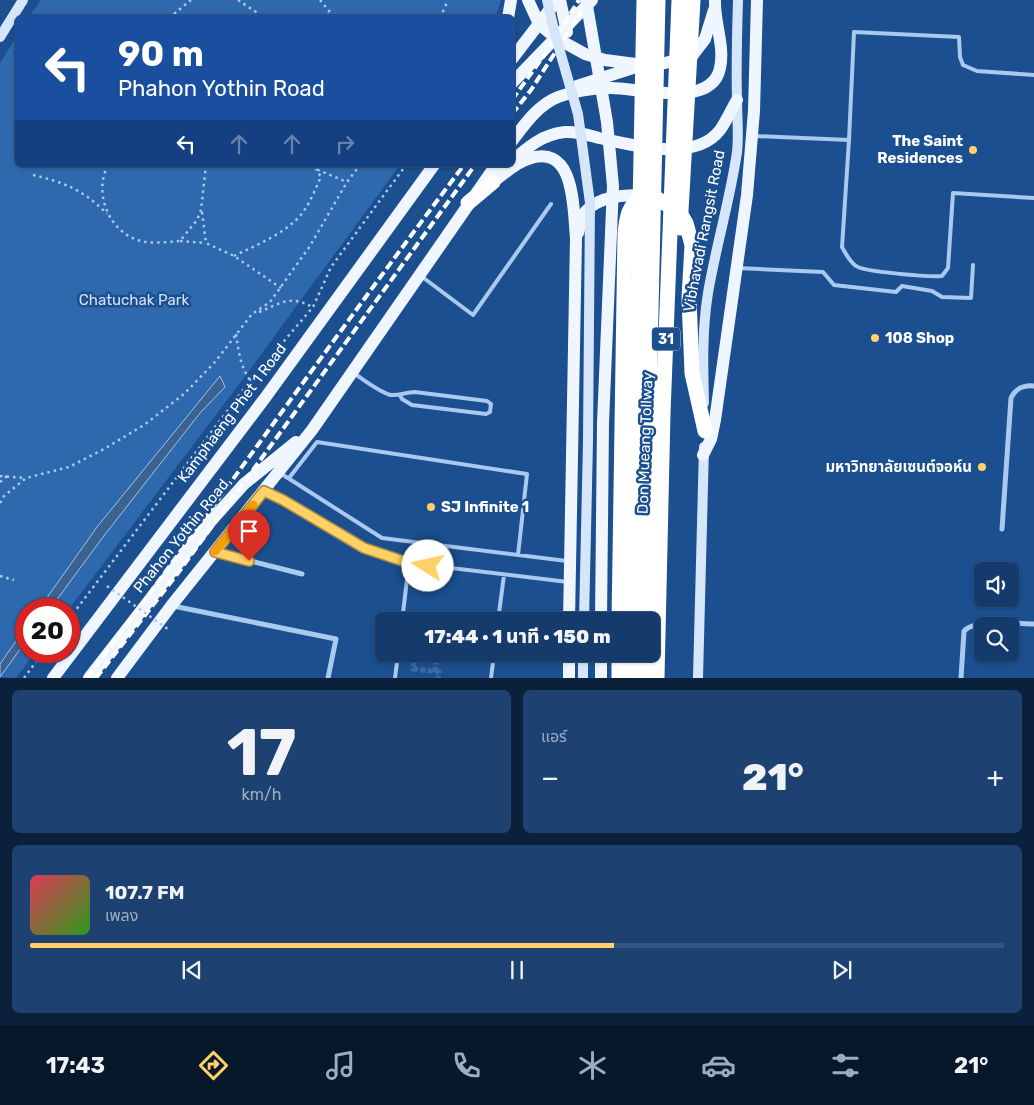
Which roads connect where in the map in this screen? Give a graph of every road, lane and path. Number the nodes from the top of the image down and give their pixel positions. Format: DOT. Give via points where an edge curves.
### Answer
graph roads {
  1 [pos="23,0"];
  2 [pos="191,0"];
  3 [pos="238,0"];
  4 [pos="320,0"];
  5 [pos="448,0"];
  6 [pos="511,0"];
  7 [pos="528,0"];
  8 [pos="547,0"];
  9 [pos="559,0"];
  10 [pos="586,0"];
  11 [pos="592,0"];
  12 [pos="644,0"];
  13 [pos="658,0"];
  14 [pos="679,0"];
  15 [pos="693,0"];
  16 [pos="738,0"];
  17 [pos="757,0"];
  18 [pos="714,4"];
  19 [pos="332,12"];
  20 [pos="173,15"];
  21 [pos="258,15"];
  22 [pos="326,15"];
  23 [pos="334,15"];
  24 [pos="441,15"];
  25 [pos="508,15"];
  26 [pos="539,24"];
  27 [pos="566,28"];
  28 [pos="0,37"];
  29 [pos="556,38"];
  30 [pos="569,45"];
  31 [pos="515,55"];
  32 [pos="643,64"];
  33 [pos="1034,75"];
  34 [pos="515,80"];
  35 [pos="559,97"];
  36 [pos="736,100"];
  37 [pos="752,136"];
  38 [pos="515,137"];
  39 [pos="849,140"];
  40 [pos="515,159"];
  41 [pos="515,165"];
  42 [pos="107,167"];
  43 [pos="206,167"];
  44 [pos="358,167"];
  45 [pos="405,167"];
  46 [pos="433,167"];
  47 [pos="495,167"];
  48 [pos="507,167"];
  49 [pos="512,167"];
  50 [pos="316,169"];
  51 [pos="33,175"];
  52 [pos="347,182"];
  53 [pos="492,182"];
  54 [pos="642,196"];
  55 [pos="1034,198"];
  56 [pos="468,204"];
  57 [pos="551,204"];
  58 [pos="202,210"];
  59 [pos="108,215"];
  60 [pos="576,238"];
  61 [pos="180,241"];
  62 [pos="206,243"];
  63 [pos="234,256"];
  64 [pos="973,265"];
  65 [pos="736,268"];
  66 [pos="419,275"];
  67 [pos="280,288"];
  68 [pos="313,307"];
  69 [pos="252,314"];
  70 [pos="325,316"];
  71 [pos="236,334"];
  72 [pos="352,372"];
  73 [pos="250,381"];
  74 [pos="1034,386"];
  75 [pos="400,395"];
  76 [pos="265,398"];
  77 [pos="312,430"];
  78 [pos="705,431"];
  79 [pos="703,455"];
  80 [pos="284,475"];
  81 [pos="0,476"];
  82 [pos="7,476"];
  83 [pos="26,478"];
  84 [pos="0,482"];
  85 [pos="264,491"];
  86 [pos="0,503"];
  87 [pos="1002,529"];
  88 [pos="215,552"];
  89 [pos="518,556"];
  90 [pos="570,562"];
  91 [pos="409,563"];
  92 [pos="302,574"];
  93 [pos="504,575"];
  94 [pos="0,576"];
  95 [pos="14,580"];
  96 [pos="569,582"];
  97 [pos="107,586"];
  98 [pos="80,605"];
  99 [pos="171,606"];
  100 [pos="403,612"];
  101 [pos="499,612"];
  102 [pos="569,612"];
  103 [pos="584,612"];
  104 [pos="601,612"];
  105 [pos="619,612"];
  106 [pos="632,612"];
  107 [pos="644,612"];
  108 [pos="1034,624"];
  109 [pos="170,630"];
  110 [pos="397,662"];
  111 [pos="493,662"];
  112 [pos="569,662"];
  113 [pos="583,662"];
  114 [pos="601,662"];
  115 [pos="619,662"];
  116 [pos="631,662"];
  117 [pos="644,662"];
  118 [pos="35,663"];
  119 [pos="24,678"];
  120 [pos="53,678"];
  121 [pos="89,678"];
  122 [pos="117,678"];
  123 [pos="328,678"];
  124 [pos="395,678"];
  125 [pos="491,678"];
  126 [pos="569,678"];
  127 [pos="583,678"];
  128 [pos="601,678"];
  129 [pos="618,678"];
  130 [pos="630,678"];
  131 [pos="643,678"];
  132 [pos="657,678"];
  133 [pos="664,678"];
  134 [pos="698,678"];
  135 [pos="961,678"];
  1 -- 28 [label="main road"];
  2 -- 20 [label="path"];
  3 -- 21 [label="path"];
  4 -- 19 [label="path"];
  5 -- 24 [label="path"];
  6 -- 25 [label="main road"];
  7 -- 26 [label="main road"];
  8 -- 103 [label="main road, bridge" via="578,114 590,203"];
  9 -- 26 [label="main road"];
  9 -- 27 [label="main road"];
  10 -- 104 [label="main road, bridge" via="607,122 613,186 602,423"];
  11 -- 27 [label="main road"];
  12 -- 106 [label="highway, 31, bridge"];
  13 -- 107 [label="highway, Don Mueang Tollway / 31, bridge"];
  14 -- 132 [label="highway, Don Mueang Tollway / 31, bridge" via="663,413"];
  15 -- 133 [label="highway, Vibhavadi Rangsit Road / 31, bridge" via="669,414"];
  16 -- 36 [label="main road, Vibhavadi Rangsit Road"];
  17 -- 37 [label="main road"];
  18 -- 32 [label="main road" via="705,39 692,56 665,63"];
  18 -- 35 [label="main road" via="720,70 714,82 705,88 679,94 604,89"];
  19 -- 22 [label="path"];
  19 -- 23 [label="path"];
  26 -- 29 [label="main road"];
  26 -- 31 [label="main road"];
  27 -- 29 [label="main road"];
  27 -- 30 [label="main road"];
  29 -- 30 [label="main road"];
  29 -- 34 [label="main road"];
  30 -- 32 [label="main road" via="605,60"];
  32 -- 35 [label="main road" via="578,86"];
  33 -- 39 [label="lane" via="977,70 963,65 960,37 854,32"];
  35 -- 38 [label="main road" via="535,113"];
  36 -- 40 [label="main road" via="719,131 693,147 660,149 564,132 538,140"];
  36 -- 78 [label="main road, Vibhavadi Rangsit Road" via="739,124 737,150 704,321"];
  37 -- 39 [label="lane"];
  37 -- 65 [label="main road"];
  39 -- 55 [label="lane" via="842,247 847,258 858,267 927,277 942,276 948,268 953,193"];
  41 -- 60 [label="main road" via="529,158 544,156 561,164 569,179"];
  42 -- 59 [label="path" via="102,192"];
  43 -- 58 [label="path"];
  44 -- 52 [label="path"];
  45 -- 68 [label="path" via="331,267"];
  46 -- 70 [label="main road, Kamphaeng Phet 1 Road"];
  47 -- 56 [label="main road, Phahon Yothin Road"];
  48 -- 53 [label="main road"];
  49 -- 53 [label="main road"];
  50 -- 52 [label="path"];
  50 -- 63 [label="path" via="321,177 311,200 298,218 277,234"];
  51 -- 59 [label="path" via="56,180 75,189 96,202"];
  52 -- 67 [label="path" via="310,246"];
  53 -- 56 [label="highway"];
  54 -- 60 [label="main road" via="627,195 596,203 585,212"];
  54 -- 78 [label="highway" via="658,199 680,213 686,222 692,245 688,298 692,373"];
  54 -- 105 [label="highway" via="632,204 625,233"];
  56 -- 66 [label="main road, Phahon Yothin Road"];
  57 -- 66 [label="lane" via="473,315"];
  58 -- 61 [label="path"];
  58 -- 62 [label="path"];
  59 -- 61 [label="path" via="125,235 141,241"];
  60 -- 90 [label="main road"];
  61 -- 62 [label="path"];
  62 -- 63 [label="path"];
  63 -- 67 [label="path"];
  64 -- 65 [label="lane" via="971,298 942,297 932,291 902,286 896,292 834,286 823,272"];
  65 -- 79 [label="main road" via="715,420"];
  66 -- 72 [label="main road, Phahon Yothin Road"];
  67 -- 69 [label="path" via="270,302"];
  68 -- 69 [label="path" via="290,300"];
  68 -- 70 [label="path"];
  68 -- 73 [label="path"];
  69 -- 71 [label="path"];
  70 -- 76 [label="main road, Kamphaeng Phet 1 Road"];
  71 -- 73 [label="path" via="240,358"];
  71 -- 83 [label="path" via="184,394 144,425 69,467"];
  72 -- 75 [label="lane" via="389,394"];
  72 -- 77 [label="main road, Phahon Yothin Road"];
  73 -- 76 [label="path"];
  73 -- 98 [label="path"];
  74 -- 87 [label="street" via="1020,387 1012,398"];
  75 -- 75 [label="lane" via="415,392 487,401 491,404 490,412 412,405"];
  76 -- 120 [label="main road, Kamphaeng Phet 1 Road"];
  77 -- 80 [label="main road, Phahon Yothin Road"];
  77 -- 121 [label="main road, Phahon Yothin Road" via="244,484 211,521"];
  78 -- 79 [label="main road, Vibhavadi Rangsit Road"];
  79 -- 134 [label="main road, Vibhavadi Rangsit Road"];
  80 -- 85 [label="main road, Phahon Yothin Road"];
  80 -- 89 [label="lane" via="382,538"];
  80 -- 89 [label="lane" via="317,442 527,474"];
  81 -- 82 [label="path"];
  82 -- 83 [label="path"];
  82 -- 84 [label="path"];
  83 -- 86 [label="path"];
  85 -- 88 [label="main road, Phahon Yothin Road"];
  85 -- 91 [label="lane" via="364,548"];
  88 -- 92 [label="street"];
  88 -- 99 [label="main road, Phahon Yothin Road"];
  89 -- 90 [label="lane"];
  90 -- 96 [label="main road"];
  91 -- 93 [label="lane"];
  91 -- 100 [label="lane"];
  93 -- 96 [label="lane"];
  93 -- 101 [label="lane"];
  94 -- 95 [label="path"];
  96 -- 102 [label="main road"];
  97 -- 109 [label="path, bridge"];
  99 -- 122 [label="main road, Phahon Yothin Road"];
  99 -- 123 [label="street" via="336,639"];
  108 -- 135 [label="street" via="968,626 964,631"];
  110 -- 124 [label="lane"];
  111 -- 125 [label="lane"];
  112 -- 126 [label="main road"];
  113 -- 127 [label="main road"];
  114 -- 128 [label="main road"];
  115 -- 129 [label="highway"];
  116 -- 130 [label="highway"];
  117 -- 131 [label="highway"];
  118 -- 119 [label="path"];
}
